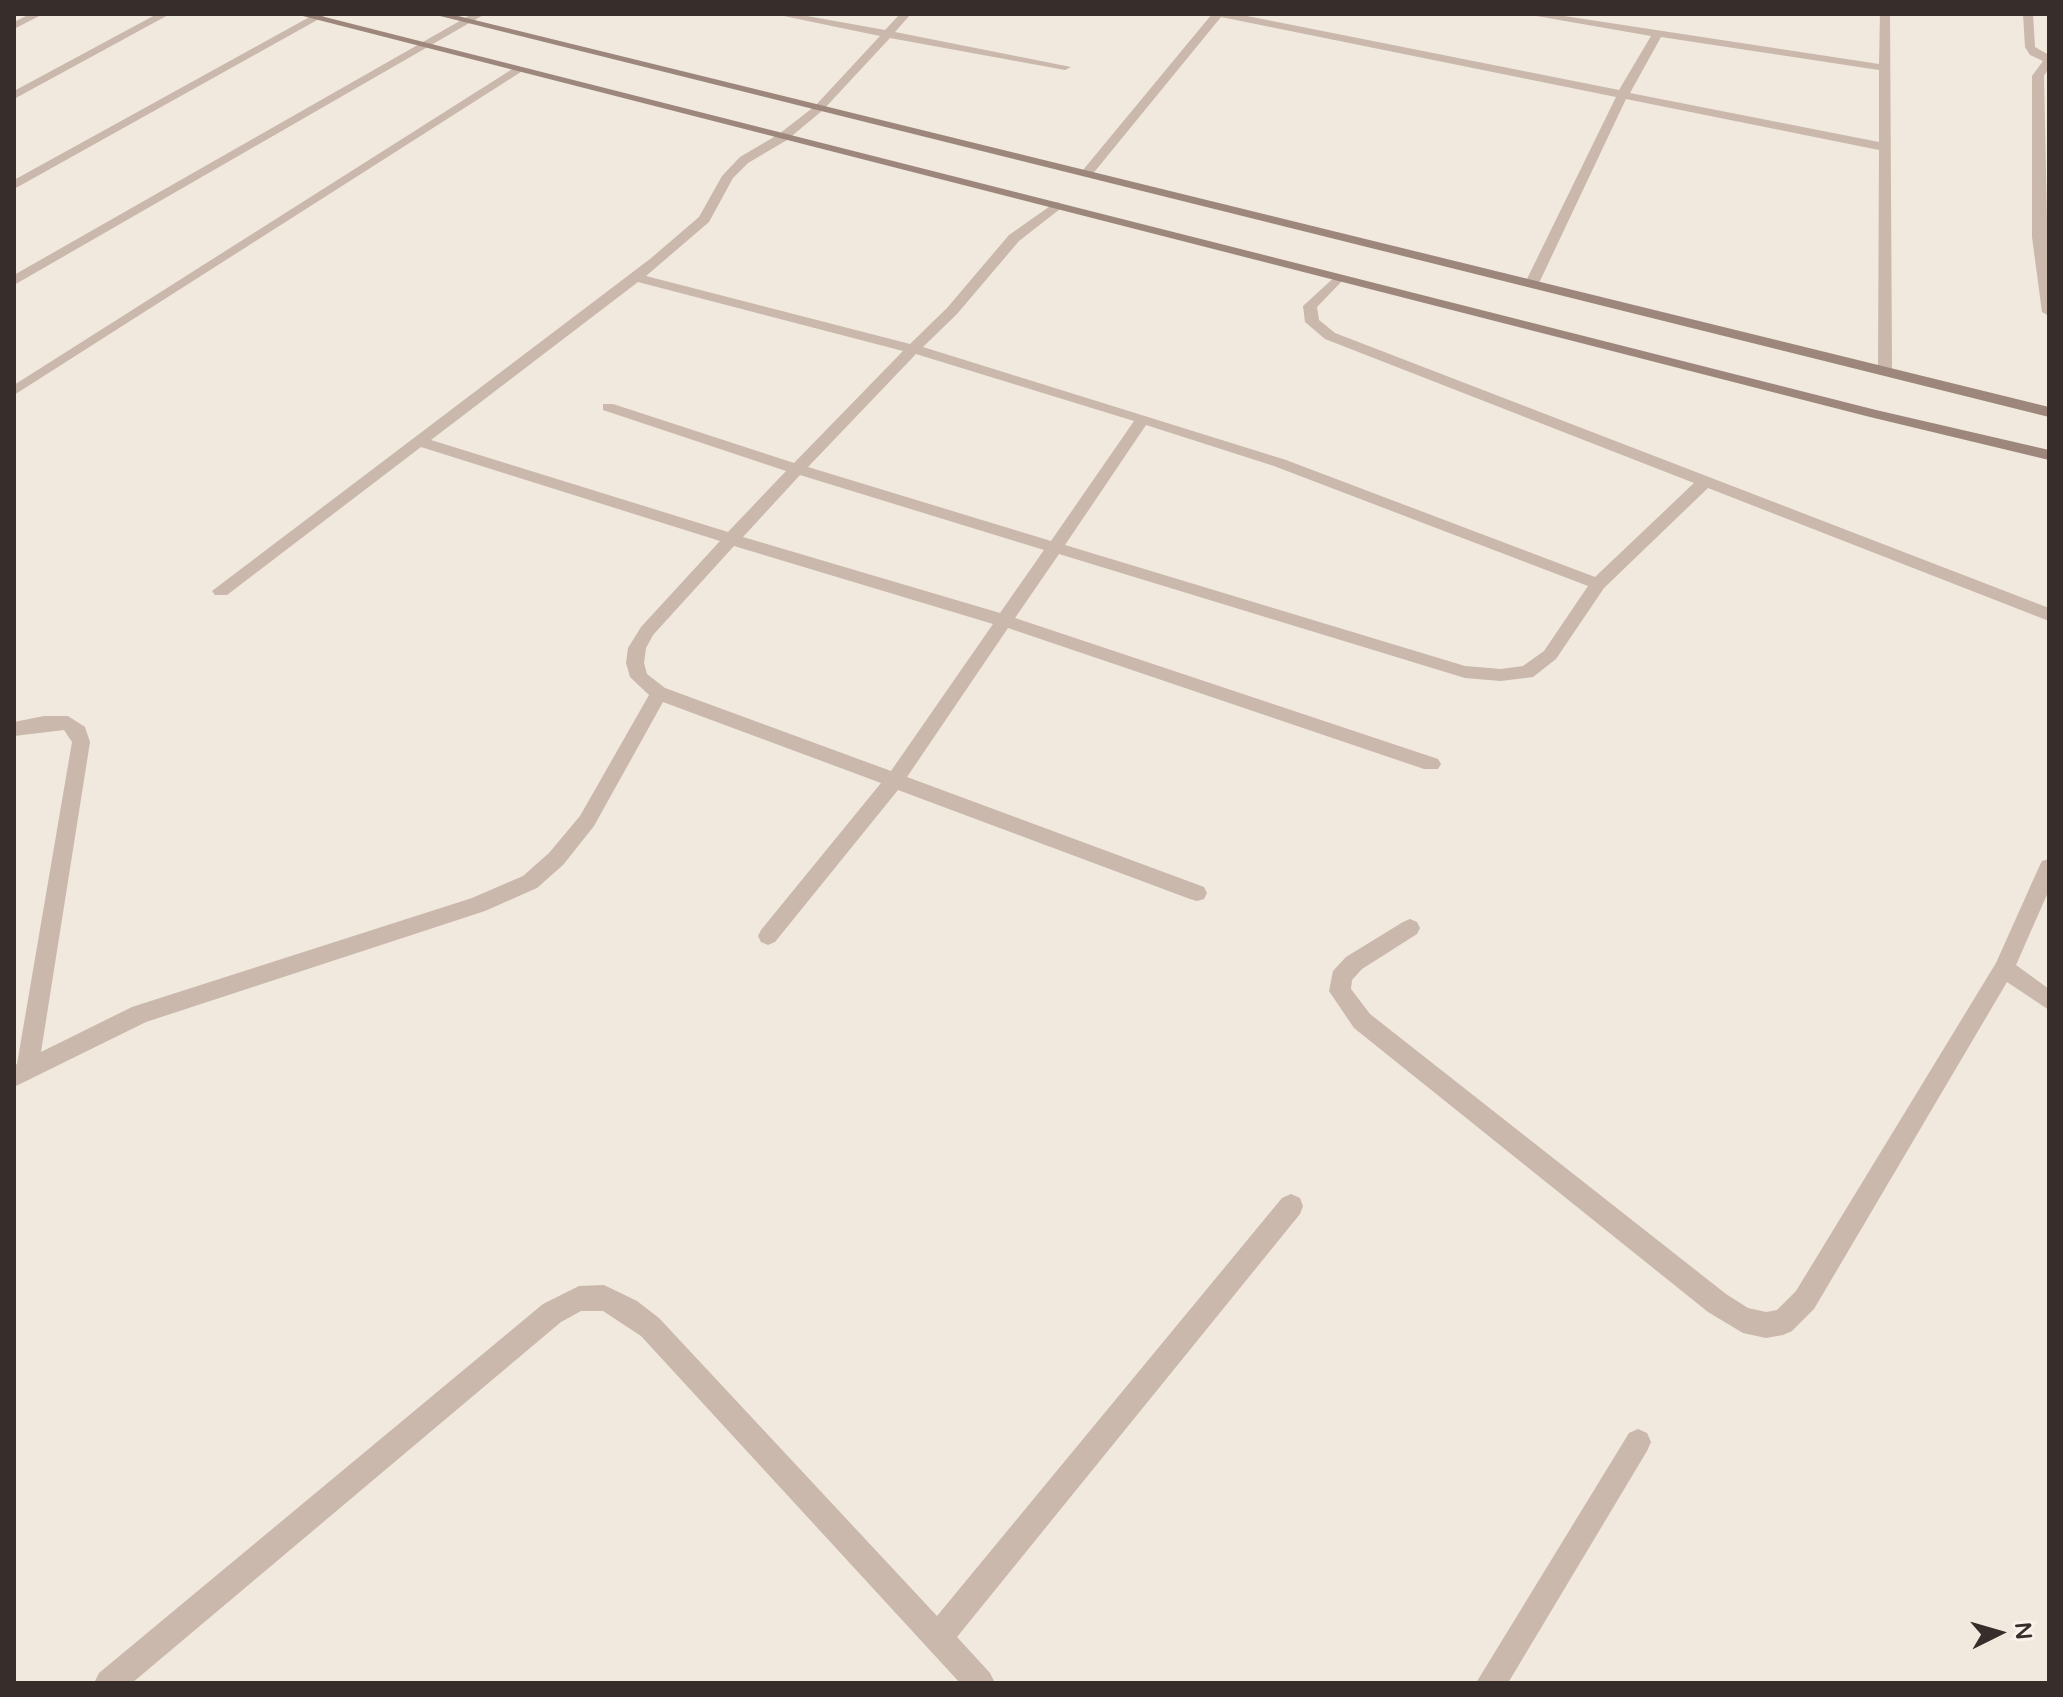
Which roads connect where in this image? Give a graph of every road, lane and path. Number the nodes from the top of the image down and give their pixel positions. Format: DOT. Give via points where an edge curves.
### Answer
graph roads {
  1 [pos="38,14"];
  2 [pos="165,14"];
  3 [pos="300,14"];
  4 [pos="437,14"];
  5 [pos="480,14"];
  6 [pos="779,14"];
  7 [pos="906,14"];
  8 [pos="1220,14"];
  9 [pos="1531,14"];
  10 [pos="1885,14"];
  11 [pos="2028,14"];
  12 [pos="319,16"];
  13 [pos="467,22"];
  14 [pos="14,26"];
  15 [pos="1657,34"];
  16 [pos="886,36"];
  17 [pos="424,46"];
  18 [pos="2049,60"];
  19 [pos="1065,67"];
  20 [pos="1885,68"];
  21 [pos="518,70"];
  22 [pos="1623,94"];
  23 [pos="14,96"];
  24 [pos="819,108"];
  25 [pos="783,137"];
  26 [pos="1884,147"];
  27 [pos="1087,173"];
  28 [pos="14,185"];
  29 [pos="1056,206"];
  30 [pos="635,277"];
  31 [pos="1338,278"];
  32 [pos="14,281"];
  33 [pos="1532,283"];
  34 [pos="2049,312"];
  35 [pos="913,349"];
  36 [pos="1885,369"];
  37 [pos="14,391"];
  38 [pos="608,407"];
  39 [pos="2049,412"];
  40 [pos="1143,419"];
  41 [pos="419,441"];
  42 [pos="2049,455"];
  43 [pos="797,469"];
  44 [pos="1704,483"];
  45 [pos="731,539"];
  46 [pos="1054,547"];
  47 [pos="1598,584"];
  48 [pos="221,591"];
  49 [pos="2049,615"];
  50 [pos="1005,621"];
  51 [pos="659,693"];
  52 [pos="14,729"];
  53 [pos="1431,764"];
  54 [pos="895,780"];
  55 [pos="2044,875"];
  56 [pos="1197,893"];
  57 [pos="1410,928"];
  58 [pos="768,936"];
  59 [pos="2004,968"];
  60 [pos="2049,1001"];
  61 [pos="20,1074"];
  62 [pos="1291,1206"];
  63 [pos="1638,1442"];
  64 [pos="938,1637"];
  65 [pos="109,1683"];
  66 [pos="980,1683"];
  67 [pos="1491,1683"];
  1 -- 14 [label="street"];
  2 -- 23 [label="street"];
  3 -- 12 [label="main road"];
  4 -- 13 [label="main road"];
  5 -- 13 [label="street"];
  6 -- 16 [label="street"];
  7 -- 16 [label="street"];
  8 -- 22 [label="street"];
  8 -- 27 [label="street"];
  9 -- 15 [label="street"];
  10 -- 20 [label="street"];
  11 -- 18 [label="street" via="2030,47"];
  12 -- 17 [label="main road"];
  12 -- 28 [label="street"];
  13 -- 17 [label="street"];
  13 -- 24 [label="main road"];
  15 -- 20 [label="street"];
  15 -- 22 [label="street"];
  16 -- 19 [label="street"];
  16 -- 24 [label="street"];
  17 -- 21 [label="main road"];
  17 -- 32 [label="street"];
  18 -- 34 [label="street" via="2038,76 2039,237"];
  20 -- 26 [label="street"];
  21 -- 25 [label="main road"];
  21 -- 37 [label="street"];
  22 -- 26 [label="street"];
  22 -- 33 [label="street"];
  24 -- 25 [label="street"];
  24 -- 27 [label="main road"];
  25 -- 29 [label="main road"];
  25 -- 30 [label="street" via="744,160 728,176 704,219"];
  26 -- 36 [label="street"];
  27 -- 33 [label="main road"];
  29 -- 31 [label="main road"];
  29 -- 35 [label="street" via="1014,238"];
  30 -- 35 [label="street"];
  30 -- 41 [label="street"];
  31 -- 42 [label="main road"];
  31 -- 44 [label="street" via="1310,306 1309,316 1318,329"];
  33 -- 36 [label="main road"];
  35 -- 40 [label="street"];
  35 -- 43 [label="street"];
  36 -- 39 [label="main road"];
  38 -- 43 [label="street"];
  40 -- 46 [label="street"];
  40 -- 47 [label="street" via="1280,463"];
  41 -- 45 [label="street"];
  41 -- 48 [label="street"];
  43 -- 45 [label="street"];
  43 -- 46 [label="street"];
  44 -- 47 [label="street"];
  44 -- 49 [label="street"];
  45 -- 50 [label="street"];
  45 -- 51 [label="street" via="637,648 639,677"];
  46 -- 47 [label="street" via="1465,672 1501,675 1527,672 1550,655"];
  46 -- 50 [label="street"];
  50 -- 53 [label="street"];
  50 -- 54 [label="street"];
  51 -- 54 [label="street"];
  51 -- 61 [label="street" via="587,821 530,882 478,905 140,1014"];
  52 -- 61 [label="street" via="68,723 81,742"];
  54 -- 56 [label="street"];
  54 -- 58 [label="street"];
  55 -- 59 [label="street"];
  57 -- 59 [label="street" via="1341,977 1340,991 1362,1021 1717,1303 1743,1320 1766,1325 1783,1322 1805,1300"];
  59 -- 60 [label="street"];
  62 -- 64 [label="street"];
  63 -- 67 [label="street"];
  64 -- 65 [label="street" via="650,1327 604,1298 579,1299 552,1313"];
  64 -- 66 [label="street"];
}
